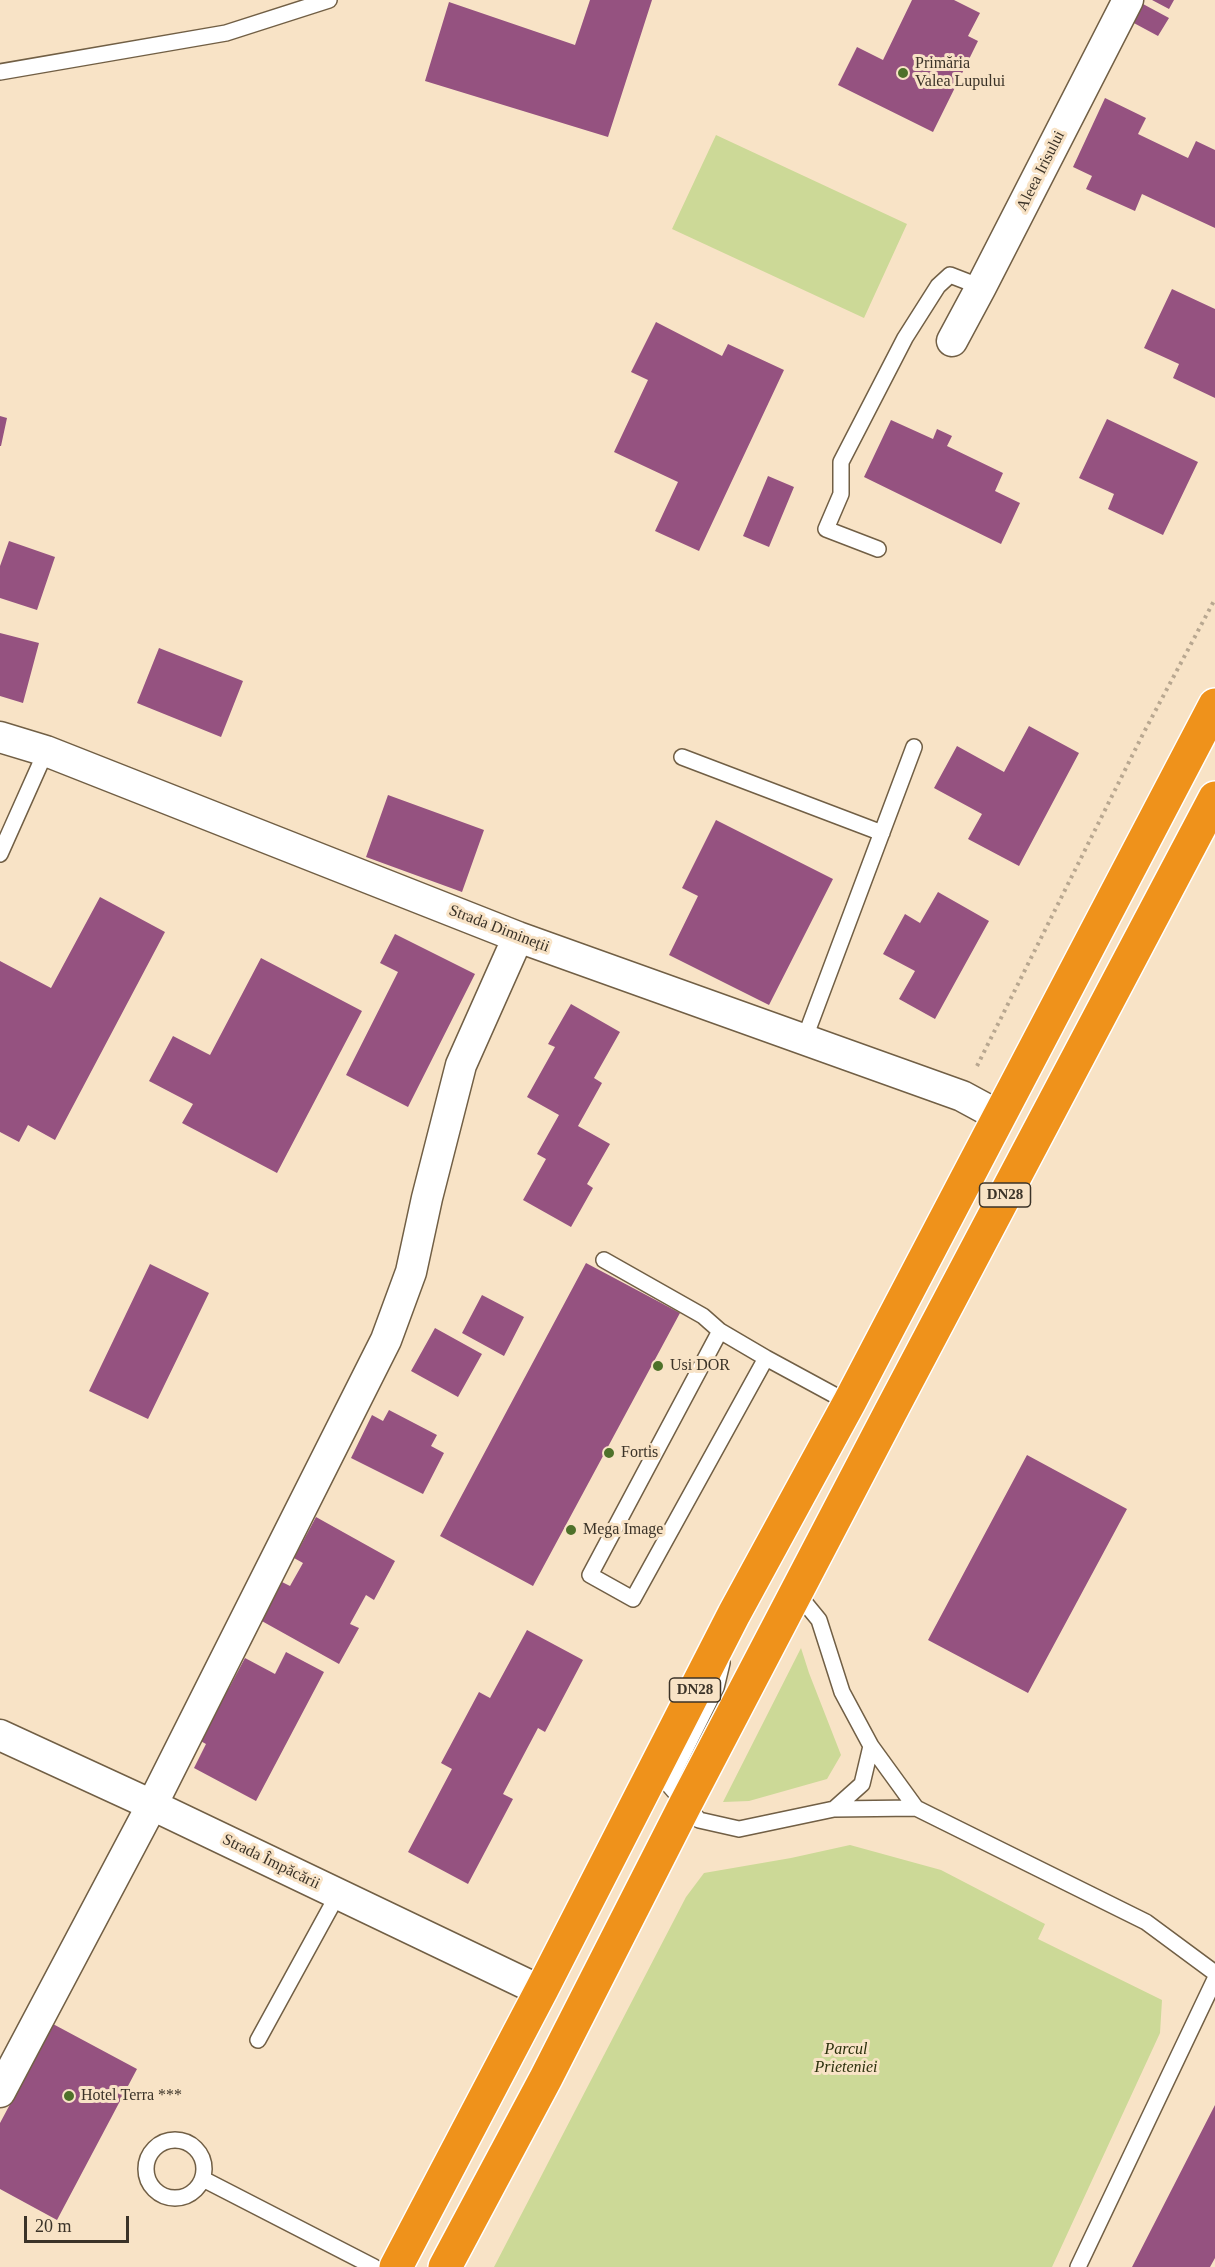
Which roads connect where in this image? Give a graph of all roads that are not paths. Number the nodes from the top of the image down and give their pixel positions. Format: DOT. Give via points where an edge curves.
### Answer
graph roads {
  1 [pos="329,0"];
  2 [pos="1128,0"];
  3 [pos="0,72"];
  4 [pos="981,287"];
  5 [pos="952,341"];
  6 [pos="878,549"];
  7 [pos="1215,705"];
  8 [pos="0,738"];
  9 [pos="914,747"];
  10 [pos="46,751"];
  11 [pos="682,757"];
  12 [pos="1215,798"];
  13 [pos="882,833"];
  14 [pos="0,854"];
  15 [pos="518,937"];
  16 [pos="804,1040"];
  17 [pos="999,1116"];
  18 [pos="604,1260"];
  19 [pos="720,1331"];
  20 [pos="766,1358"];
  21 [pos="849,1403"];
  22 [pos="796,1592"];
  23 [pos="734,1614"];
  24 [pos="0,1735"];
  25 [pos="870,1746"];
  26 [pos="152,1805"];
  27 [pos="685,1805"];
  28 [pos="916,1808"];
  29 [pos="834,1809"];
  30 [pos="338,1894"];
  31 [pos="1215,1973"];
  32 [pos="1215,1979"];
  33 [pos="541,1991"];
  34 [pos="258,2040"];
  35 [pos="0,2092"];
  36 [pos="203,2179"];
  37 [pos="374,2267"];
  38 [pos="396,2267"];
  39 [pos="446,2267"];
  40 [pos="1078,2267"];
  1 -- 3 [label="lane" via="226,33"];
  2 -- 4 [label="street, Aleea Irisului"];
  4 -- 5 [label="street, Aleea Irisului"];
  4 -- 6 [label="lane" via="950,275 938,286 905,338 841,462 841,494 825,529"];
  7 -- 17 [label="highway, DN28"];
  8 -- 10 [label="street, Strada Dimineții"];
  9 -- 13 [label="lane"];
  10 -- 14 [label="lane"];
  10 -- 15 [label="street, Strada Dimineții"];
  11 -- 13 [label="lane"];
  12 -- 22 [label="highway, DN28"];
  13 -- 16 [label="lane"];
  15 -- 16 [label="street, Strada Dimineții"];
  15 -- 26 [label="street" via="461,1065 411,1272 386,1340"];
  16 -- 17 [label="street, Strada Dimineții" via="962,1096"];
  17 -- 21 [label="highway, DN28"];
  18 -- 19 [label="lane" via="703,1316"];
  19 -- 20 [label="lane"];
  19 -- 20 [label="lane" via="590,1575 633,1599"];
  20 -- 21 [label="lane"];
  21 -- 23 [label="highway, DN28"];
  22 -- 25 [label="lane" via="819,1620 842,1692"];
  22 -- 27 [label="highway, DN28"];
  23 -- 27 [label="lane" via="716,1688 668,1784"];
  23 -- 33 [label="highway, DN28"];
  24 -- 26 [label="street, Strada Împăcării"];
  25 -- 28 [label="lane"];
  25 -- 29 [label="lane" via="861,1784"];
  26 -- 30 [label="street, Strada Împăcării"];
  26 -- 35 [label="street"];
  27 -- 29 [label="lane" via="699,1820 739,1829"];
  27 -- 39 [label="highway, DN28"];
  28 -- 29 [label="lane"];
  28 -- 31 [label="lane" via="1146,1922"];
  30 -- 33 [label="street, Strada Împăcării"];
  30 -- 34 [label="lane"];
  32 -- 40 [label="lane"];
  33 -- 38 [label="highway, DN28"];
  36 -- 37 [label="lane"];
}
